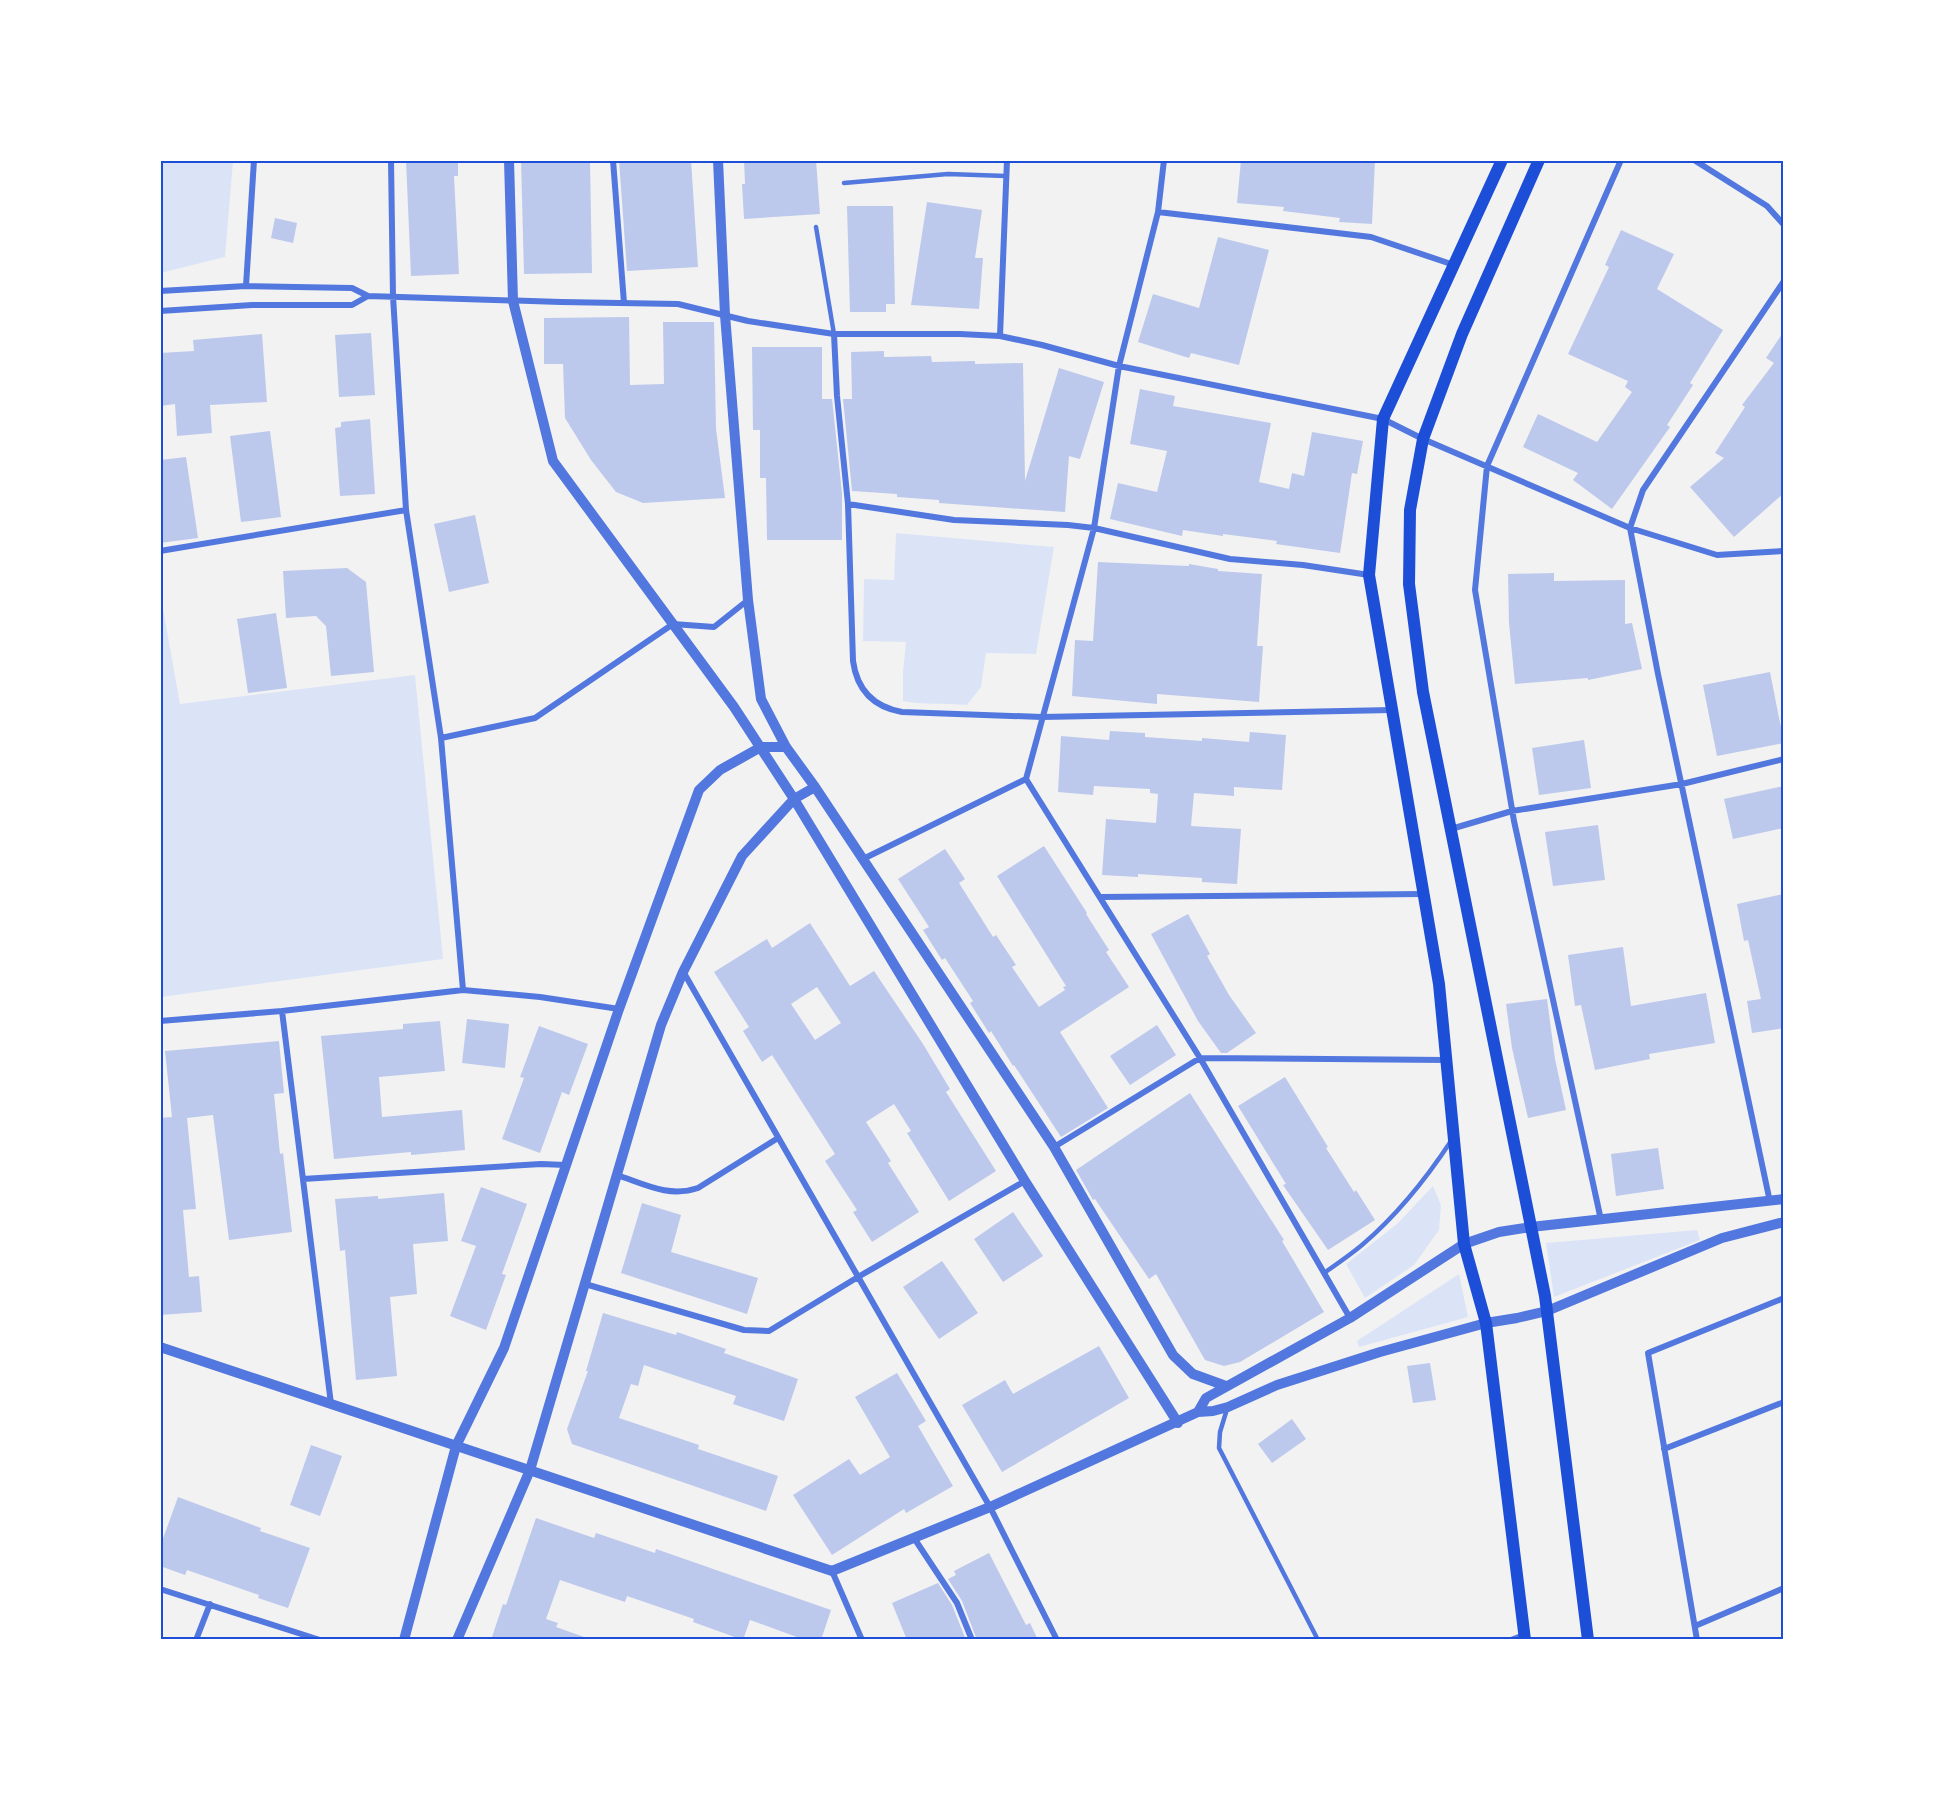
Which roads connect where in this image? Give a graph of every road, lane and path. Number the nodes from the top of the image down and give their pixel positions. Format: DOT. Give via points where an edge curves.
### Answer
graph roads {
  1 [pos="254,160"];
  2 [pos="391,160"];
  3 [pos="509,160"];
  4 [pos="613,160"];
  5 [pos="718,160"];
  6 [pos="1007,160"];
  7 [pos="1164,160"];
  8 [pos="1502,160"];
  9 [pos="1539,160"];
  10 [pos="1621,160"];
  11 [pos="1694,160"];
  12 [pos="1006,176"];
  13 [pos="844,183"];
  14 [pos="1158,212"];
  15 [pos="1784,225"];
  16 [pos="816,228"];
  17 [pos="1454,266"];
  18 [pos="1784,281"];
  19 [pos="246,286"];
  20 [pos="160,291"];
  21 [pos="368,296"];
  22 [pos="393,296"];
  23 [pos="513,301"];
  24 [pos="624,303"];
  25 [pos="160,311"];
  26 [pos="725,315"];
  27 [pos="834,334"];
  28 [pos="1000,336"];
  29 [pos="1119,366"];
  30 [pos="1383,418"];
  31 [pos="1423,439"];
  32 [pos="1487,466"];
  33 [pos="848,504"];
  34 [pos="406,510"];
  35 [pos="1094,528"];
  36 [pos="1630,528"];
  37 [pos="160,551"];
  38 [pos="1784,551"];
  39 [pos="1369,575"];
  40 [pos="748,600"];
  41 [pos="673,624"];
  42 [pos="1392,710"];
  43 [pos="1042,717"];
  44 [pos="441,738"];
  45 [pos="761,747"];
  46 [pos="786,747"];
  47 [pos="1784,759"];
  48 [pos="1026,779"];
  49 [pos="1682,784"];
  50 [pos="815,787"];
  51 [pos="794,799"];
  52 [pos="1512,811"];
  53 [pos="1451,829"];
  54 [pos="863,859"];
  55 [pos="1423,894"];
  56 [pos="1100,897"];
  57 [pos="683,972"];
  58 [pos="463,990"];
  59 [pos="620,1009"];
  60 [pos="282,1011"];
  61 [pos="160,1022"];
  62 [pos="1200,1058"];
  63 [pos="1446,1060"];
  64 [pos="778,1137"];
  65 [pos="1454,1137"];
  66 [pos="1054,1147"];
  67 [pos="566,1165"];
  68 [pos="617,1175"];
  69 [pos="303,1179"];
  70 [pos="1025,1181"];
  71 [pos="1784,1199"];
  72 [pos="1770,1202"];
  73 [pos="1600,1220"];
  74 [pos="1784,1222"];
  75 [pos="1531,1227"];
  76 [pos="1464,1245"];
  77 [pos="1324,1273"];
  78 [pos="858,1277"];
  79 [pos="585,1284"];
  80 [pos="1784,1298"];
  81 [pos="1547,1311"];
  82 [pos="1350,1318"];
  83 [pos="1486,1323"];
  84 [pos="160,1347"];
  85 [pos="1226,1386"];
  86 [pos="1784,1402"];
  87 [pos="331,1404"];
  88 [pos="1228,1407"];
  89 [pos="1198,1412"];
  90 [pos="1178,1423"];
  91 [pos="456,1446"];
  92 [pos="1664,1449"];
  93 [pos="530,1470"];
  94 [pos="990,1507"];
  95 [pos="914,1538"];
  96 [pos="832,1571"];
  97 [pos="1784,1588"];
  98 [pos="160,1589"];
  99 [pos="210,1605"];
  100 [pos="1695,1626"];
  101 [pos="1525,1637"];
  102 [pos="196,1640"];
  103 [pos="321,1640"];
  104 [pos="404,1640"];
  105 [pos="457,1640"];
  106 [pos="862,1640"];
  107 [pos="972,1640"];
  108 [pos="1057,1640"];
  109 [pos="1318,1640"];
  110 [pos="1511,1640"];
  111 [pos="1588,1640"];
  112 [pos="1697,1640"];
  1 -- 19 [label="street"];
  2 -- 22 [label="street"];
  3 -- 23 [label="street"];
  4 -- 24 [label="street"];
  5 -- 26 [label="street"];
  6 -- 12 [label="street"];
  7 -- 14 [label="street"];
  8 -- 17 [label="main road"];
  9 -- 31 [label="main road" via="1462,334"];
  10 -- 32 [label="street"];
  11 -- 15 [label="street" via="1767,206"];
  12 -- 13 [label="lane" via="948,174"];
  12 -- 28 [label="street"];
  14 -- 17 [label="street" via="1371,237"];
  14 -- 29 [label="street"];
  16 -- 27 [label="lane"];
  17 -- 30 [label="main road"];
  18 -- 36 [label="street" via="1643,490"];
  19 -- 20 [label="street"];
  19 -- 21 [label="street" via="352,288"];
  21 -- 22 [label="street"];
  21 -- 25 [label="street" via="352,305 252,305"];
  22 -- 23 [label="street"];
  22 -- 34 [label="street"];
  23 -- 24 [label="street"];
  23 -- 41 [label="street" via="553,461"];
  24 -- 26 [label="street" via="678,304"];
  26 -- 27 [label="street" via="782,328"];
  26 -- 40 [label="street"];
  27 -- 28 [label="street"];
  27 -- 33 [label="street"];
  28 -- 29 [label="street"];
  29 -- 30 [label="street"];
  29 -- 35 [label="street"];
  30 -- 31 [label="street"];
  30 -- 39 [label="main road"];
  31 -- 32 [label="street"];
  31 -- 53 [label="main road" via="1410,510 1409,584 1423,692"];
  32 -- 36 [label="street"];
  32 -- 52 [label="street" via="1475,590"];
  33 -- 35 [label="street" via="954,520"];
  33 -- 43 [label="street" via="853,661 858,684 865,693 882,707 902,712"];
  34 -- 37 [label="street"];
  34 -- 44 [label="street"];
  35 -- 39 [label="street" via="1230,559"];
  35 -- 43 [label="street"];
  36 -- 38 [label="street" via="1717,555"];
  36 -- 49 [label="street"];
  39 -- 42 [label="main road"];
  40 -- 41 [label="street" via="714,627"];
  40 -- 46 [label="street" via="761,699"];
  41 -- 44 [label="street" via="535,718"];
  41 -- 45 [label="street"];
  42 -- 43 [label="street"];
  42 -- 55 [label="main road"];
  43 -- 48 [label="street"];
  44 -- 58 [label="street"];
  45 -- 46 [label="street"];
  45 -- 51 [label="street"];
  45 -- 59 [label="street" via="720,770 699,790"];
  46 -- 50 [label="street"];
  47 -- 49 [label="street"];
  48 -- 54 [label="street"];
  48 -- 56 [label="street"];
  49 -- 52 [label="street"];
  49 -- 72 [label="street"];
  50 -- 51 [label="street"];
  50 -- 54 [label="street"];
  51 -- 57 [label="street" via="742,856"];
  51 -- 70 [label="street"];
  52 -- 53 [label="street"];
  52 -- 73 [label="street"];
  53 -- 75 [label="main road"];
  54 -- 66 [label="street"];
  55 -- 56 [label="street"];
  55 -- 63 [label="main road" via="1439,984"];
  56 -- 62 [label="street"];
  57 -- 64 [label="street"];
  57 -- 68 [label="street" via="661,1025"];
  58 -- 59 [label="street"];
  58 -- 60 [label="street"];
  59 -- 67 [label="street"];
  60 -- 61 [label="street"];
  60 -- 69 [label="street"];
  62 -- 63 [label="street"];
  62 -- 66 [label="street"];
  62 -- 77 [label="street"];
  63 -- 65 [label="main road"];
  64 -- 68 [label="street" via="688,1192 666,1192"];
  64 -- 78 [label="street"];
  65 -- 76 [label="main road"];
  65 -- 77 [label="lane" via="1389,1220"];
  66 -- 85 [label="street" via="1173,1355 1193,1374"];
  67 -- 69 [label="street"];
  67 -- 91 [label="street" via="504,1348"];
  68 -- 79 [label="street"];
  69 -- 87 [label="street"];
  70 -- 78 [label="street"];
  70 -- 90 [label="street"];
  71 -- 72 [label="street"];
  72 -- 73 [label="street"];
  73 -- 75 [label="street"];
  74 -- 81 [label="street" via="1722,1238"];
  75 -- 76 [label="street" via="1499,1232"];
  75 -- 81 [label="main road"];
  76 -- 82 [label="street"];
  76 -- 83 [label="main road"];
  77 -- 82 [label="street"];
  78 -- 79 [label="street" via="769,1330 744,1330"];
  78 -- 94 [label="street"];
  79 -- 93 [label="street"];
  80 -- 92 [label="street" via="1648,1353"];
  81 -- 83 [label="street"];
  81 -- 111 [label="main road"];
  82 -- 85 [label="street"];
  83 -- 88 [label="street" via="1277,1385"];
  83 -- 101 [label="main road"];
  84 -- 87 [label="street"];
  85 -- 89 [label="street" via="1206,1398"];
  86 -- 92 [label="street"];
  87 -- 91 [label="street"];
  88 -- 89 [label="street"];
  88 -- 109 [label="lane" via="1219,1448"];
  89 -- 90 [label="street"];
  90 -- 94 [label="street"];
  91 -- 93 [label="street"];
  91 -- 104 [label="street"];
  92 -- 100 [label="street"];
  93 -- 96 [label="street"];
  93 -- 105 [label="street"];
  94 -- 95 [label="street"];
  94 -- 108 [label="street"];
  95 -- 96 [label="street"];
  95 -- 107 [label="street" via="957,1603"];
  96 -- 106 [label="street"];
  97 -- 100 [label="street"];
  98 -- 99 [label="street"];
  99 -- 102 [label="street"];
  99 -- 103 [label="street"];
  100 -- 112 [label="street"];
  101 -- 110 [label="street"];
}
